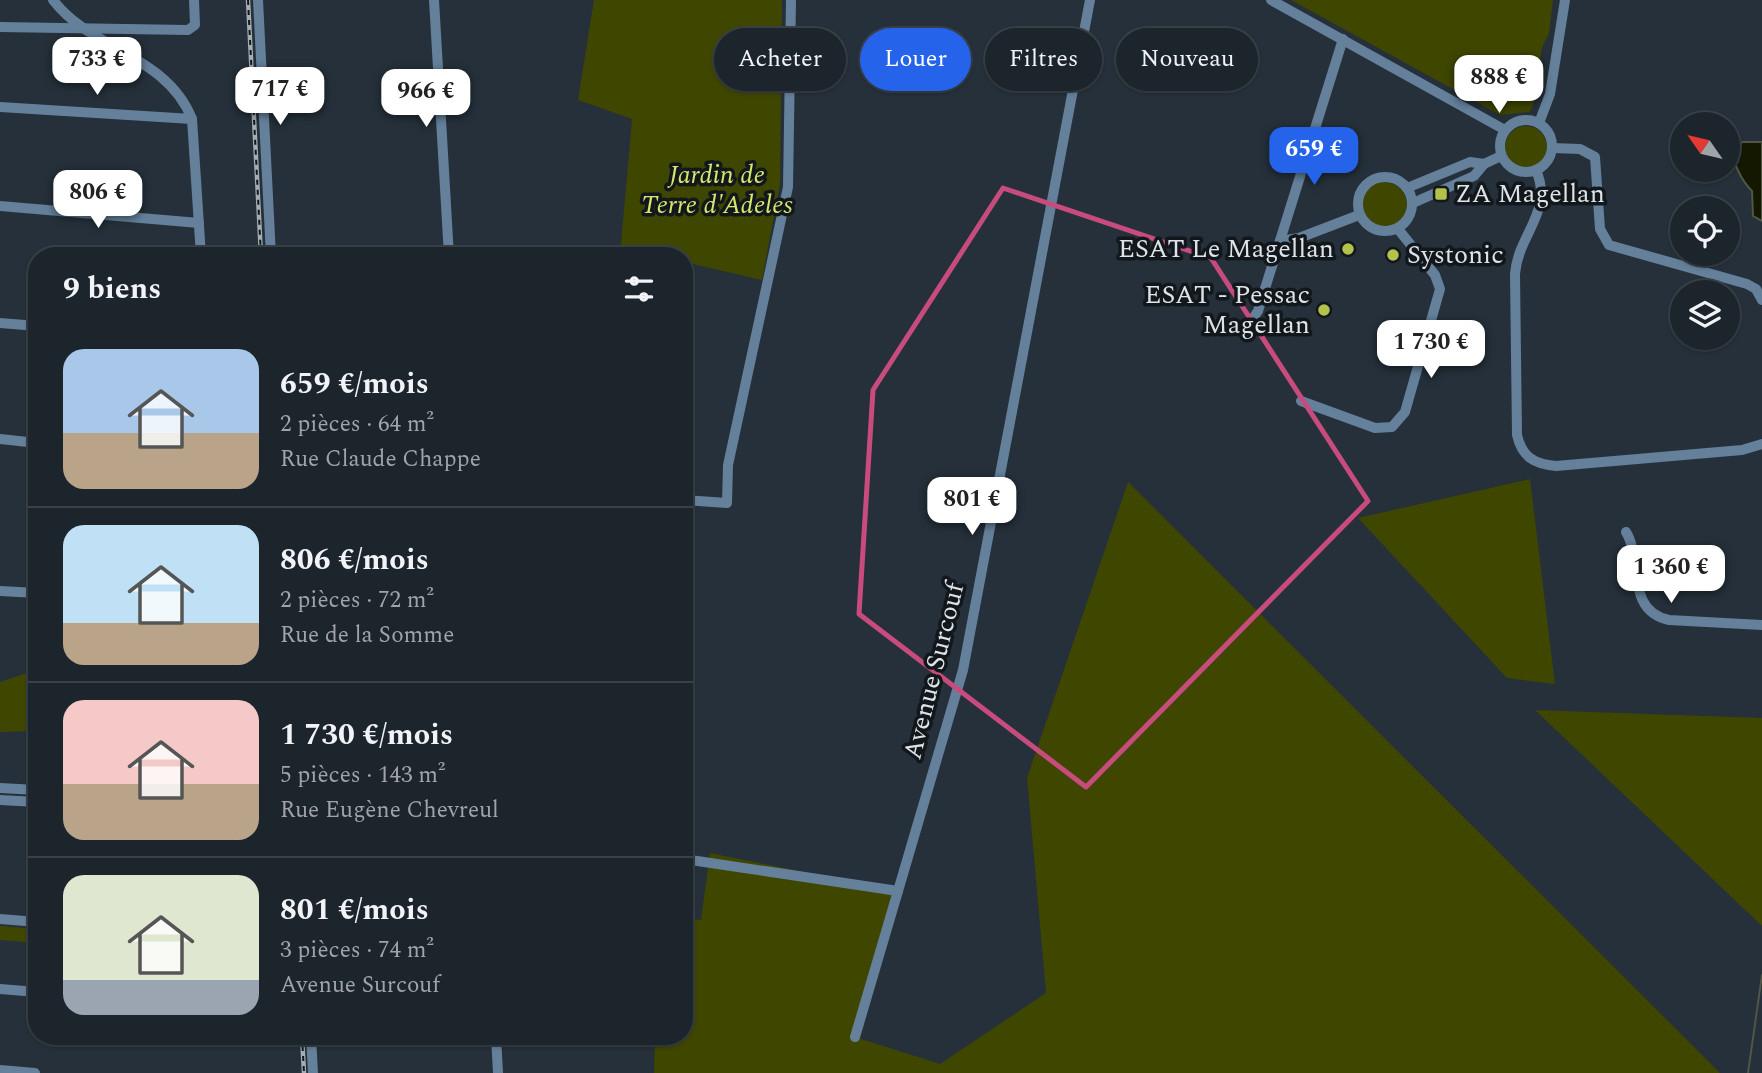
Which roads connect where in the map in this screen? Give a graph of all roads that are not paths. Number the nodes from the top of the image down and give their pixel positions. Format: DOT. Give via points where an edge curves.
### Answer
graph roads {
  1 [pos="53,0"];
  2 [pos="194,0"];
  3 [pos="257,0"];
  4 [pos="434,0"];
  5 [pos="790,0"];
  6 [pos="1090,0"];
  7 [pos="1270,0"];
  8 [pos="1565,0"];
  9 [pos="0,27"];
  10 [pos="84,28"];
  11 [pos="1343,39"];
  12 [pos="0,107"];
  13 [pos="192,119"];
  14 [pos="1539,123"];
  15 [pos="1505,130"];
  16 [pos="1552,148"];
  17 [pos="1502,156"];
  18 [pos="1484,164"];
  19 [pos="1536,170"];
  20 [pos="1407,188"];
  21 [pos="1413,203"];
  22 [pos="0,206"];
  23 [pos="1359,215"];
  24 [pos="199,223"];
  25 [pos="1398,229"];
  26 [pos="1280,241"];
  27 [pos="200,247"];
  28 [pos="271,247"];
  29 [pos="448,247"];
  30 [pos="1762,300"];
  31 [pos="1252,320"];
  32 [pos="0,323"];
  33 [pos="28,325"];
  34 [pos="1301,401"];
  35 [pos="0,439"];
  36 [pos="28,442"];
  37 [pos="1762,444"];
  38 [pos="1742,450"];
  39 [pos="1762,454"];
  40 [pos="693,501"];
  41 [pos="1626,532"];
  42 [pos="0,591"];
  43 [pos="28,593"];
  44 [pos="1762,625"];
  45 [pos="0,788"];
  46 [pos="28,790"];
  47 [pos="0,800"];
  48 [pos="28,802"];
  49 [pos="693,860"];
  50 [pos="898,891"];
  51 [pos="0,919"];
  52 [pos="28,921"];
  53 [pos="0,989"];
  54 [pos="28,991"];
  55 [pos="855,1037"];
  56 [pos="311,1045"];
  57 [pos="496,1045"];
  58 [pos="0,1070"];
  59 [pos="35,1073"];
  60 [pos="313,1073"];
  61 [pos="498,1073"];
  1 -- 10 [label="street" via="73,24"];
  2 -- 10 [label="street" via="195,25 188,30"];
  3 -- 28 [label="street"];
  4 -- 29 [label="street"];
  5 -- 40 [label="street" via="788,187 728,465 727,503"];
  6 -- 50 [label="street, Avenue Surcouf" via="963,670"];
  7 -- 11 [label="street"];
  8 -- 14 [label="street" via="1550,94"];
  9 -- 10 [label="street"];
  10 -- 13 [label="street" via="158,72 179,93"];
  11 -- 15 [label="street"];
  11 -- 26 [label="street"];
  12 -- 13 [label="street"];
  13 -- 24 [label="street"];
  14 -- 15 [label="street" via="1515,122"];
  14 -- 16 [label="street" via="1548,130"];
  15 -- 17 [label="street"];
  16 -- 19 [label="street" via="1544,166"];
  16 -- 30 [label="street" via="1580,149 1595,157 1600,229 1609,245 1747,284"];
  17 -- 18 [label="street"];
  17 -- 19 [label="street" via="1520,172"];
  18 -- 20 [label="street" via="1470,162"];
  18 -- 21 [label="street" via="1474,176"];
  19 -- 38 [label="street" via="1542,198 1518,254 1515,274 1517,435 1523,452 1536,463 1556,466"];
  20 -- 21 [label="street"];
  20 -- 23 [label="street" via="1387,177 1374,179 1357,200"];
  21 -- 25 [label="street"];
  22 -- 24 [label="street"];
  23 -- 25 [label="street" via="1371,228 1384,232"];
  23 -- 26 [label="street"];
  24 -- 27 [label="street"];
  25 -- 34 [label="street" via="1440,289 1405,412 1392,427 1375,428"];
  26 -- 31 [label="street"];
  32 -- 33 [label="street"];
  35 -- 36 [label="street"];
  37 -- 38 [label="street"];
  38 -- 39 [label="street"];
  41 -- 44 [label="street" via="1633,544 1636,585 1655,615 1669,620"];
  42 -- 43 [label="street"];
  45 -- 46 [label="street"];
  47 -- 48 [label="street"];
  49 -- 50 [label="street"];
  50 -- 55 [label="street, Avenue Surcouf"];
  51 -- 52 [label="street"];
  53 -- 54 [label="street"];
  56 -- 60 [label="street"];
  57 -- 61 [label="street"];
  58 -- 59 [label="street"];
}
